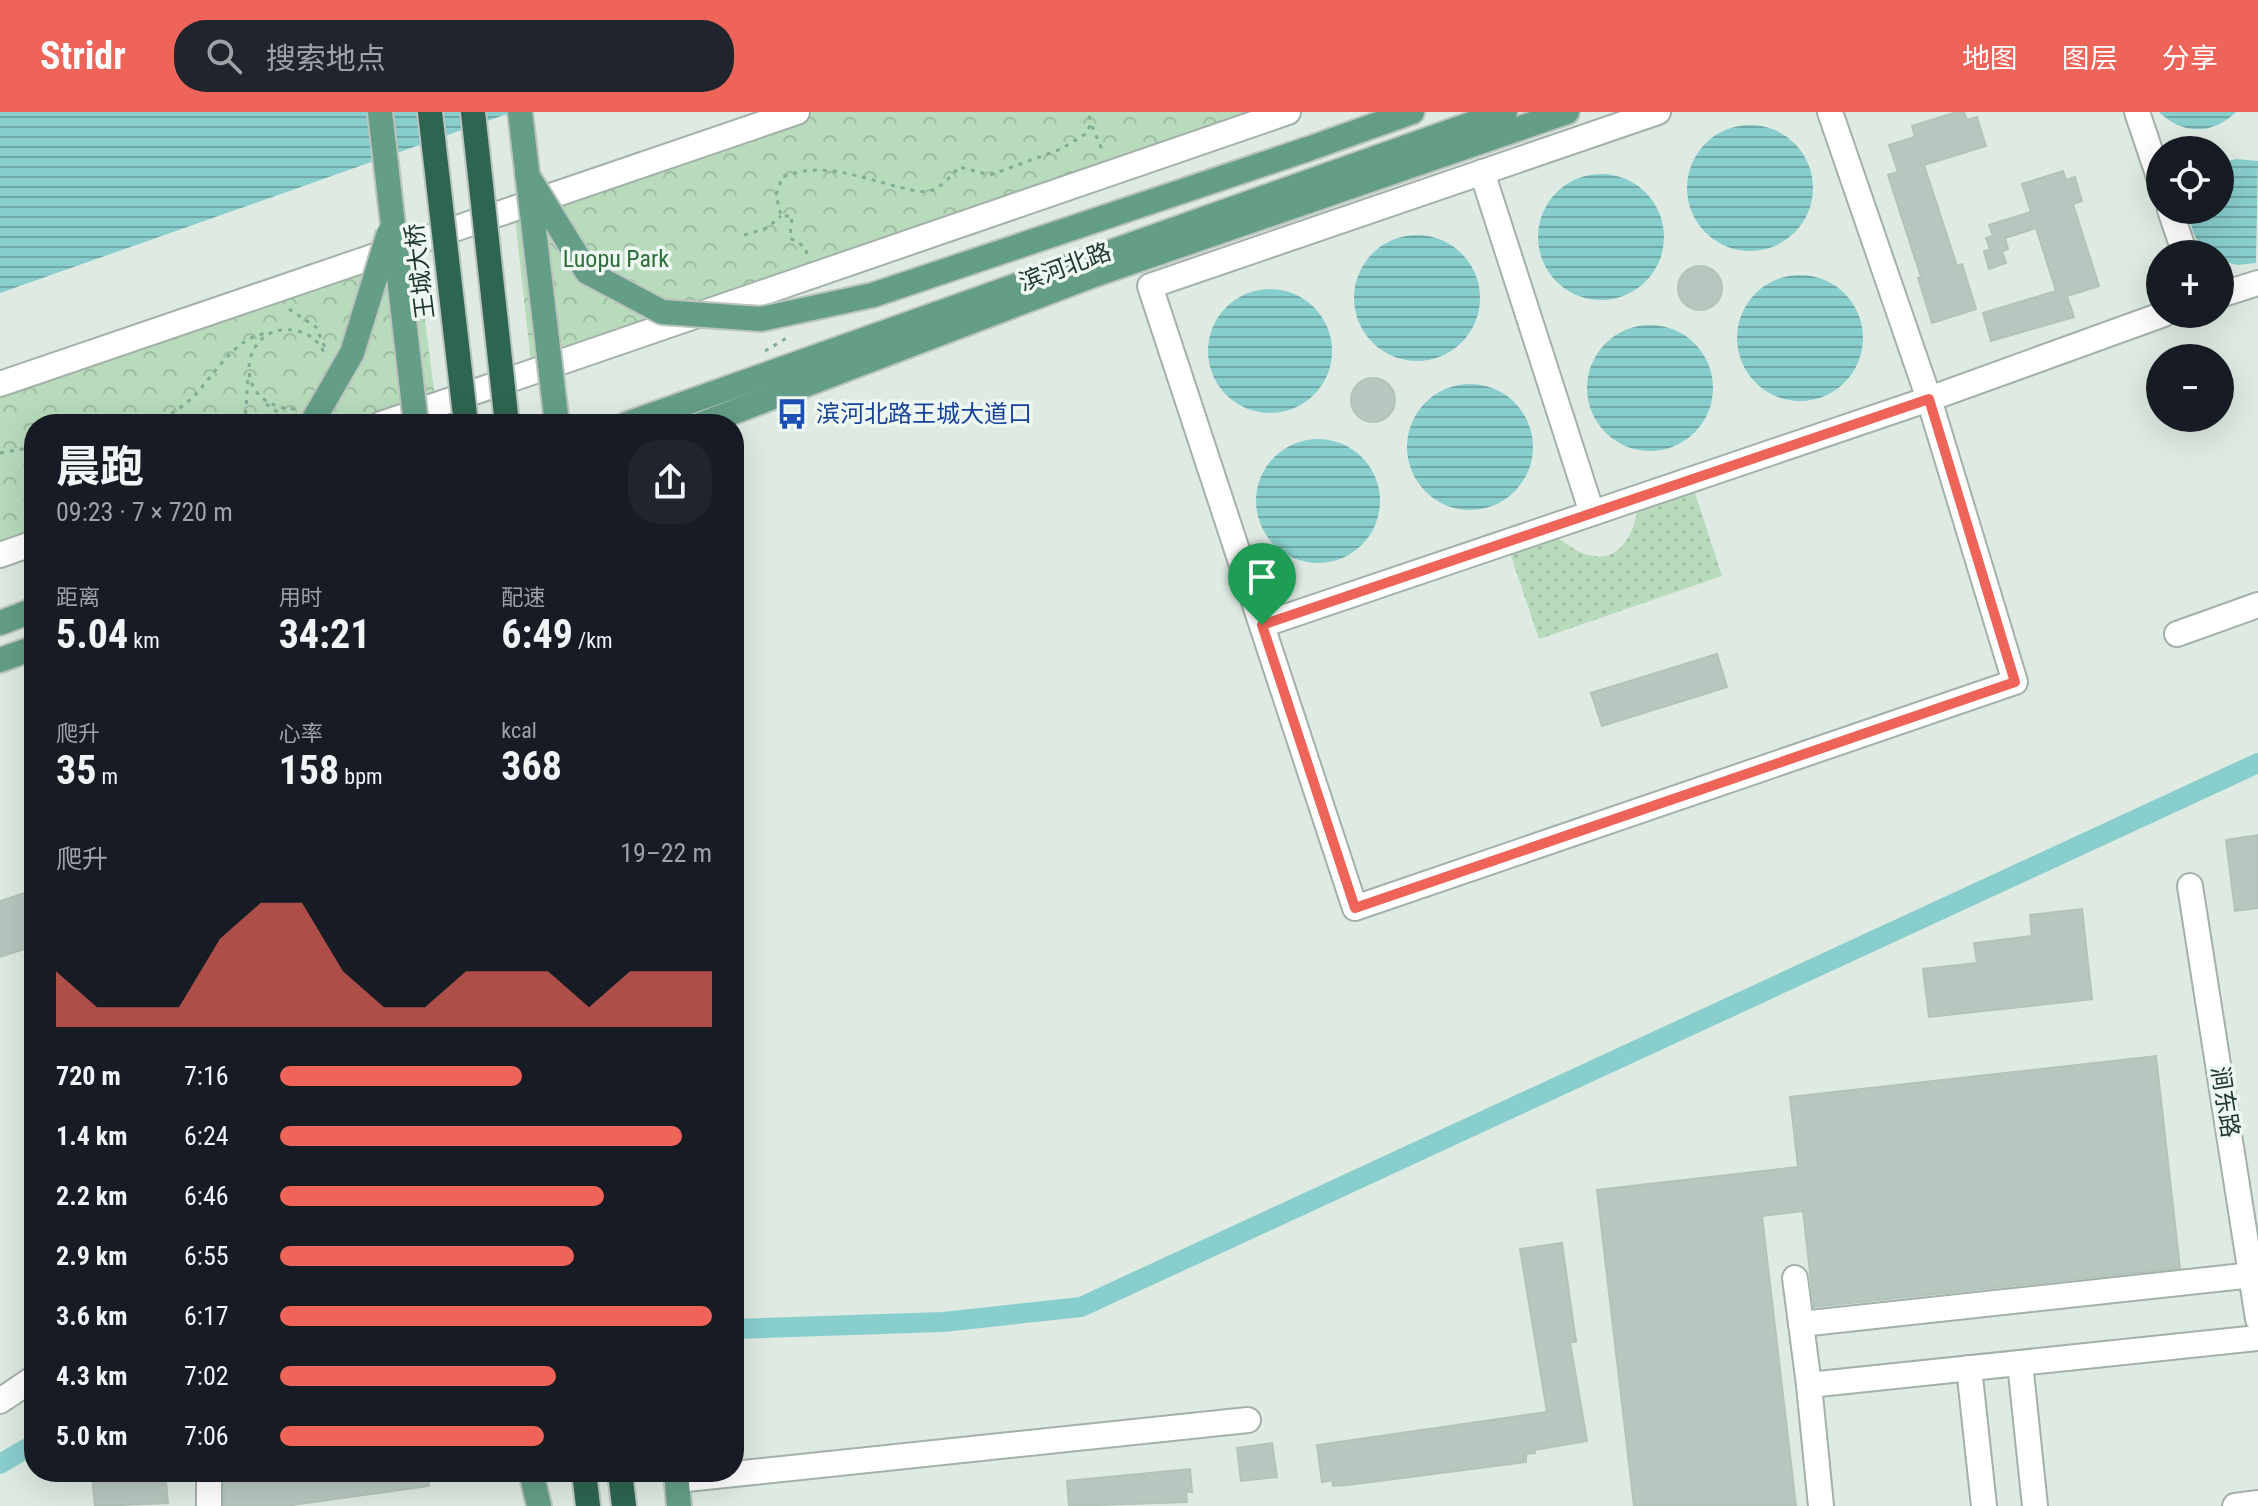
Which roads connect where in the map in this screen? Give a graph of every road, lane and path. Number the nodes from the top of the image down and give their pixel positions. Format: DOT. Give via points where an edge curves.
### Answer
graph roads {
  1 [pos="380,112"];
  2 [pos="430,112"];
  3 [pos="473,112"];
  4 [pos="520,112"];
  5 [pos="797,112"];
  6 [pos="1088,112"];
  7 [pos="1288,112"];
  8 [pos="1412,112"];
  9 [pos="1505,112"];
  10 [pos="1567,112"];
  11 [pos="1658,112"];
  12 [pos="1830,112"];
  13 [pos="2137,112"];
  14 [pos="1091,122"];
  15 [pos="2146,139"];
  16 [pos="1125,168"];
  17 [pos="1482,172"];
  18 [pos="527,175"];
  19 [pos="781,216"];
  20 [pos="392,223"];
  21 [pos="744,235"];
  22 [pos="813,275"];
  23 [pos="2258,283"];
  24 [pos="2234,291"];
  25 [pos="258,296"];
  26 [pos="2146,321"];
  27 [pos="270,333"];
  28 [pos="249,360"];
  29 [pos="0,384"];
  30 [pos="1929,399"];
  31 [pos="263,401"];
  32 [pos="169,414"];
  33 [pos="246,414"];
  34 [pos="282,414"];
  35 [pos="304,414"];
  36 [pos="310,414"];
  37 [pos="410,414"];
  38 [pos="415,414"];
  39 [pos="465,414"];
  40 [pos="506,414"];
  41 [pos="556,414"];
  42 [pos="655,414"];
  43 [pos="728,414"];
  44 [pos="24,449"];
  45 [pos="0,453"];
  46 [pos="1592,513"];
  47 [pos="24,547"];
  48 [pos="0,555"];
  49 [pos="2258,605"];
  50 [pos="24,614"];
  51 [pos="0,623"];
  52 [pos="1262,625"];
  53 [pos="2177,634"];
  54 [pos="24,652"];
  55 [pos="0,660"];
  56 [pos="2190,886"];
  57 [pos="2253,1275"];
  58 [pos="1795,1278"];
  59 [pos="2258,1319"];
  60 [pos="1801,1324"];
  61 [pos="2258,1338"];
  62 [pos="2020,1363"];
  63 [pos="1969,1368"];
  64 [pos="24,1385"];
  65 [pos="1809,1385"];
  66 [pos="0,1401"];
  67 [pos="1248,1420"];
  68 [pos="744,1469"];
  69 [pos="209,1482"];
  70 [pos="534,1482"];
  71 [pos="538,1482"];
  72 [pos="576,1482"];
  73 [pos="585,1482"];
  74 [pos="621,1482"];
  75 [pos="677,1482"];
  76 [pos="2258,1503"];
  77 [pos="209,1506"];
  78 [pos="540,1506"];
  79 [pos="577,1506"];
  80 [pos="588,1506"];
  81 [pos="624,1506"];
  82 [pos="679,1506"];
  83 [pos="1821,1506"];
  84 [pos="1984,1506"];
  85 [pos="2035,1506"];
  86 [pos="2235,1506"];
  1 -- 20 [label="main road, bridge"];
  2 -- 39 [label="highway, 王城大桥, bridge"];
  3 -- 40 [label="highway, bridge"];
  4 -- 18 [label="main road, bridge"];
  5 -- 25 [label="street"];
  6 -- 14 [label="path"];
  7 -- 16 [label="street"];
  8 -- 18 [label="main road, bridge" via="873,295 761,319 662,312 587,272"];
  9 -- 42 [label="main road, 滨河北路"];
  10 -- 43 [label="main road, 滨河北路" via="1091,276"];
  11 -- 17 [label="street"];
  12 -- 30 [label="street"];
  13 -- 15 [label="street"];
  14 -- 16 [label="path" via="1098,146"];
  14 -- 19 [label="path" via="1087,133 1061,149 990,175 959,167 929,191 835,169 795,172 782,177 776,195"];
  16 -- 22 [label="street"];
  17 -- 46 [label="street"];
  17 -- 52 [label="street" via="1150,286"];
  18 -- 41 [label="main road, bridge"];
  19 -- 21 [label="path" via="767,228"];
  19 -- 22 [label="path" via="792,216 790,238 805,247"];
  20 -- 36 [label="main road, bridge" via="352,353"];
  20 -- 38 [label="main road, bridge"];
  22 -- 37 [label="street"];
  23 -- 24 [label="street"];
  25 -- 27 [label="path" via="316,327 328,360 321,344 308,334 287,329"];
  25 -- 29 [label="street"];
  26 -- 30 [label="street"];
  27 -- 28 [label="path"];
  27 -- 32 [label="path" via="239,346 188,402"];
  28 -- 31 [label="path" via="249,378"];
  28 -- 33 [label="path"];
  30 -- 46 [label="street"];
  30 -- 52 [label="street" via="2015,682 1355,908"];
  31 -- 34 [label="path"];
  31 -- 35 [label="path"];
  44 -- 45 [label="path"];
  46 -- 52 [label="street"];
  47 -- 48 [label="street"];
  49 -- 53 [label="street"];
  50 -- 51 [label="main road"];
  54 -- 55 [label="main road"];
  56 -- 57 [label="street, 涧东路"];
  57 -- 59 [label="street, 涧东路"];
  57 -- 60 [label="street"];
  58 -- 60 [label="street"];
  60 -- 65 [label="street"];
  61 -- 62 [label="street"];
  62 -- 63 [label="street"];
  62 -- 85 [label="street"];
  63 -- 65 [label="street"];
  63 -- 84 [label="street"];
  64 -- 66 [label="street"];
  65 -- 83 [label="street"];
  67 -- 68 [label="street"];
  69 -- 77 [label="street"];
  70 -- 78 [label="main road"];
  71 -- 78 [label="main road"];
  72 -- 79 [label="main road"];
  73 -- 80 [label="highway"];
  74 -- 81 [label="highway"];
  75 -- 82 [label="main road"];
  76 -- 86 [label="street"];
}
